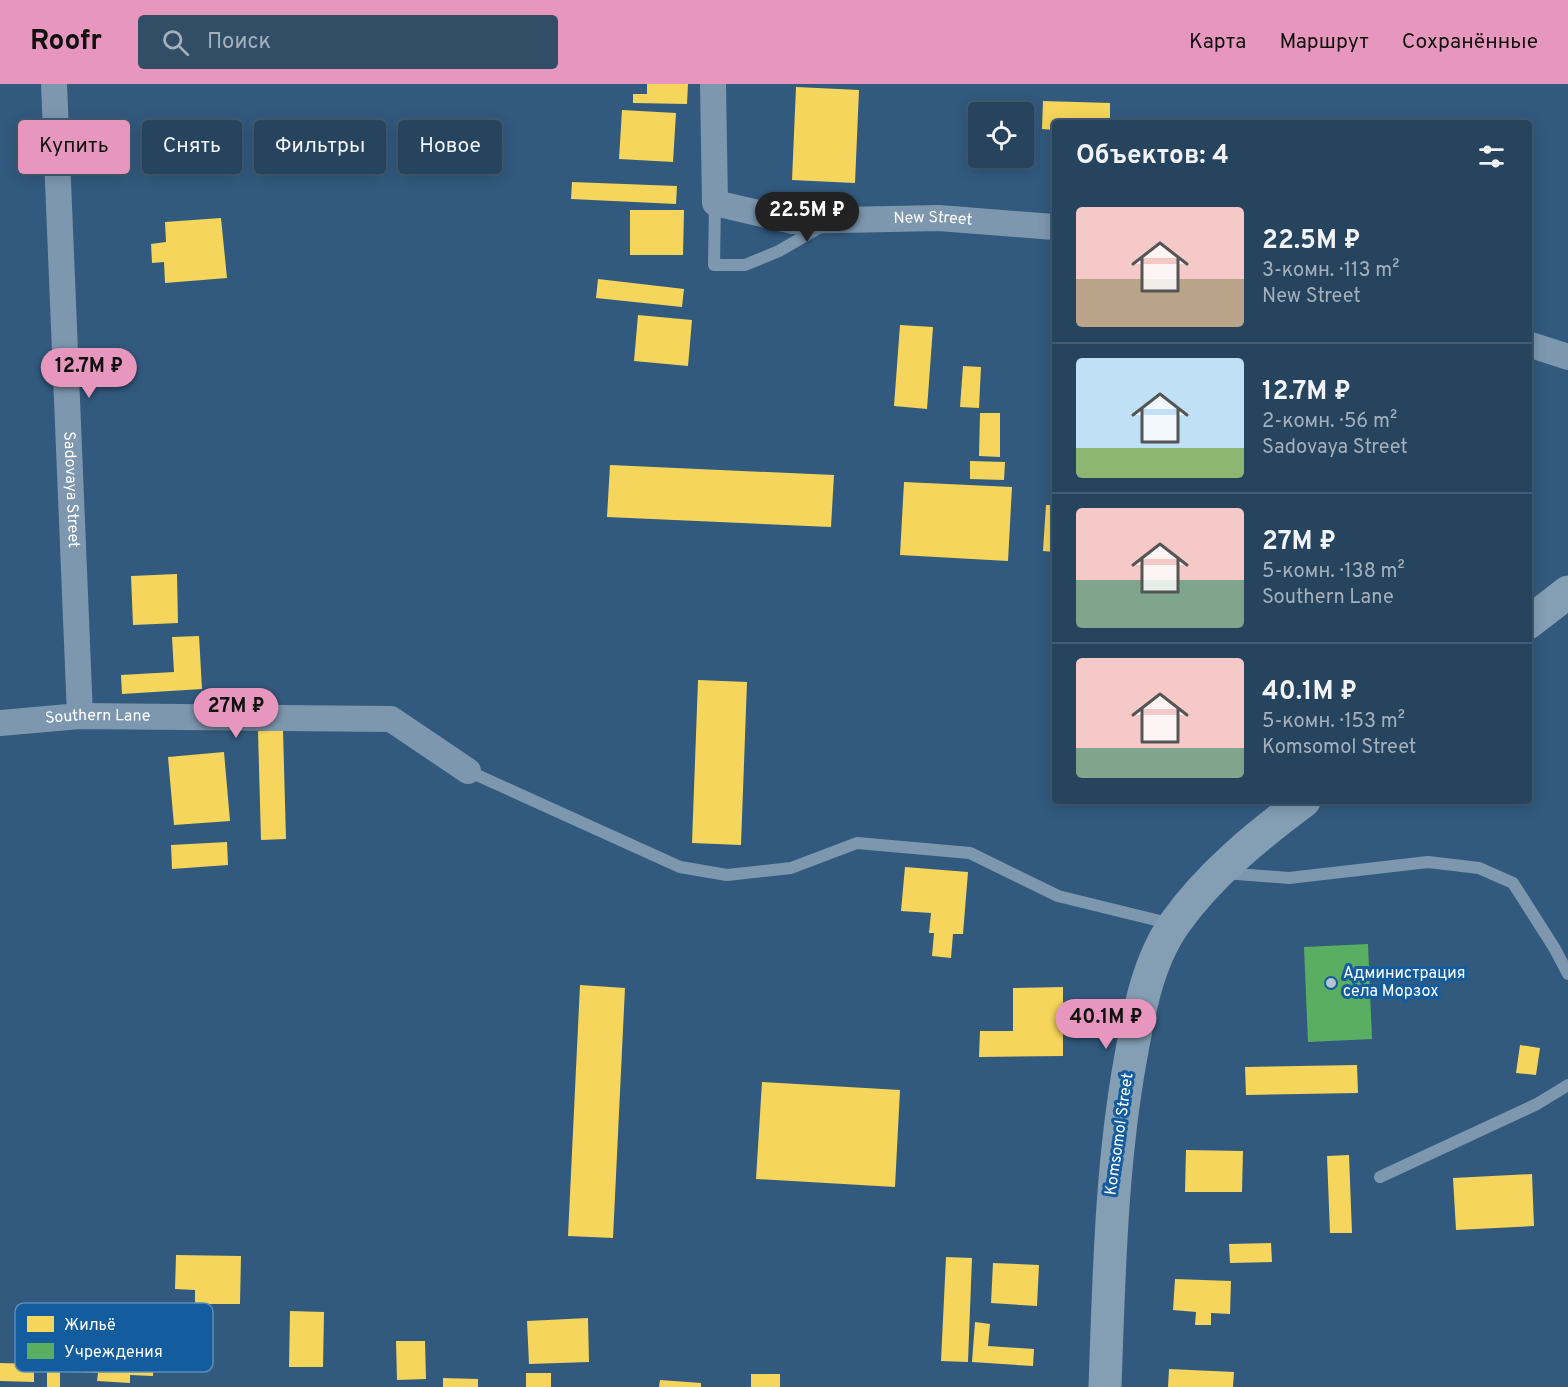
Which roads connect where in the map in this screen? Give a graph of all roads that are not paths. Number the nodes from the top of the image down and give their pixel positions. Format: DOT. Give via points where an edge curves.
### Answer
graph roads {
  1 [pos="54,84"];
  2 [pos="712,84"];
  3 [pos="715,203"];
  4 [pos="831,220"];
  5 [pos="1052,227"];
  6 [pos="1532,345"];
  7 [pos="1568,357"];
  8 [pos="1568,592"];
  9 [pos="1532,620"];
  10 [pos="80,716"];
  11 [pos="0,723"];
  12 [pos="468,771"];
  13 [pos="1300,804"];
  14 [pos="1219,872"];
  15 [pos="1174,924"];
  16 [pos="1568,975"];
  17 [pos="1568,1085"];
  18 [pos="1380,1177"];
  19 [pos="1105,1387"];
  1 -- 10 [label="street, Sadovaya Street"];
  2 -- 3 [label="street"];
  3 -- 4 [label="street, New Street" via="793,221"];
  3 -- 4 [label="lane" via="714,265 745,265 779,251"];
  4 -- 5 [label="street, New Street" via="939,218"];
  6 -- 7 [label="street"];
  8 -- 9 [label="street"];
  10 -- 11 [label="street, Southern Lane"];
  10 -- 12 [label="street, Southern Lane" via="391,719"];
  12 -- 15 [label="lane" via="680,867 727,875 791,867 857,843 970,853 1058,896"];
  13 -- 14 [label="street, Komsomol Street"];
  14 -- 15 [label="street, Komsomol Street"];
  14 -- 16 [label="lane" via="1289,878 1428,862 1479,868 1513,883 1556,949"];
  15 -- 19 [label="street, Komsomol Street" via="1143,989 1127,1077 1111,1203"];
  17 -- 18 [label="lane" via="1537,1104"];
}
